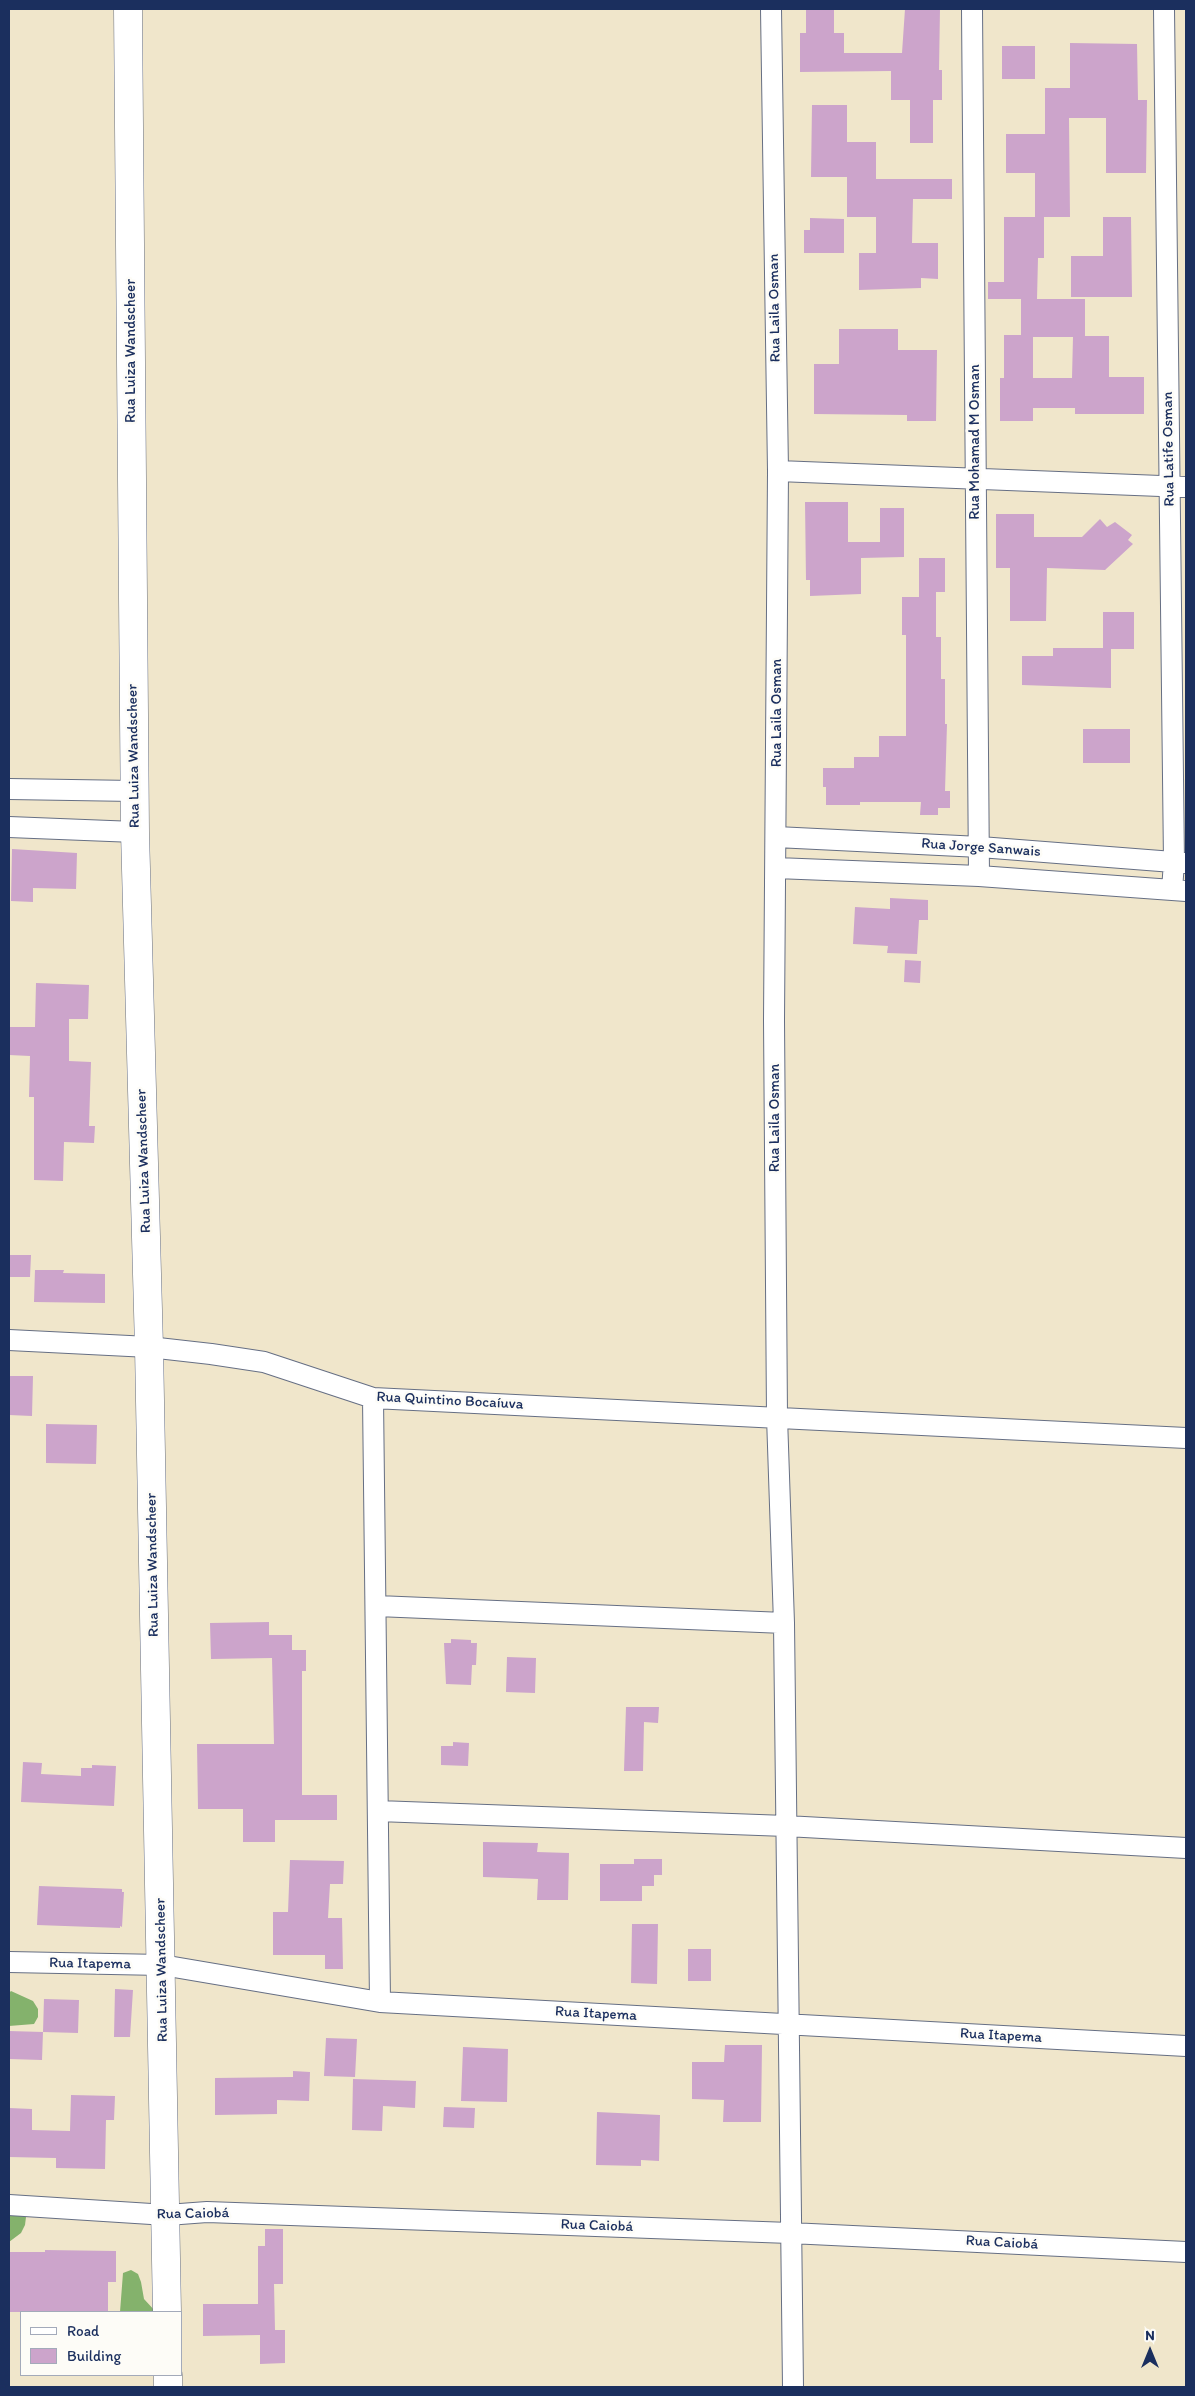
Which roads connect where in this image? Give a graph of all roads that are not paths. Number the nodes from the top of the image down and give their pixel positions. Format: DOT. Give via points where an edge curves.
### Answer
graph roads {
  1 [pos="128,9"];
  2 [pos="771,9"];
  3 [pos="972,9"];
  4 [pos="1164,9"];
  5 [pos="778,471"];
  6 [pos="975,478"];
  7 [pos="1178,487"];
  8 [pos="9,789"];
  9 [pos="134,791"];
  10 [pos="9,827"];
  11 [pos="135,832"];
  12 [pos="776,837"];
  13 [pos="980,847"];
  14 [pos="1180,862"];
  15 [pos="776,868"];
  16 [pos="979,876"];
  17 [pos="1179,890"];
  18 [pos="9,1340"];
  19 [pos="149,1348"];
  20 [pos="373,1398"];
  21 [pos="777,1417"];
  22 [pos="1186,1438"];
  23 [pos="377,1606"];
  24 [pos="784,1623"];
  25 [pos="378,1811"];
  26 [pos="786,1826"];
  27 [pos="1186,1848"];
  28 [pos="9,1962"];
  29 [pos="162,1965"];
  30 [pos="380,2002"];
  31 [pos="788,2025"];
  32 [pos="1186,2046"];
  33 [pos="9,2205"];
  34 [pos="167,2215"];
  35 [pos="790,2232"];
  36 [pos="1186,2252"];
  37 [pos="168,2311"];
  38 [pos="793,2387"];
  1 -- 9 [label="main road, Rua Luiza Wandscheer"];
  2 -- 5 [label="street, Rua Laila Osman"];
  3 -- 6 [label="street, Rua Mohamad M Osman"];
  4 -- 7 [label="street, Rua Latife Osman"];
  5 -- 6 [label="street"];
  5 -- 12 [label="street, Rua Laila Osman"];
  6 -- 7 [label="street"];
  6 -- 13 [label="street, Rua Mohamad M Osman"];
  7 -- 14 [label="street, Rua Latife Osman"];
  8 -- 9 [label="street"];
  9 -- 11 [label="main road, Rua Luiza Wandscheer"];
  10 -- 11 [label="street"];
  11 -- 19 [label="main road, Rua Luiza Wandscheer"];
  12 -- 13 [label="street, Rua Jorge Sanwais"];
  12 -- 15 [label="street, Rua Laila Osman"];
  13 -- 14 [label="street, Rua Jorge Sanwais"];
  13 -- 16 [label="street, Rua Mohamad M Osman"];
  14 -- 17 [label="street, Rua Latife Osman"];
  15 -- 16 [label="street, Rua Jorge Sanwais"];
  15 -- 21 [label="street, Rua Laila Osman"];
  16 -- 17 [label="street, Rua Jorge Sanwais"];
  18 -- 19 [label="street, Rua Quintino Bocaíuva"];
  19 -- 20 [label="street, Rua Quintino Bocaíuva" via="264,1362"];
  19 -- 29 [label="main road, Rua Luiza Wandscheer"];
  20 -- 21 [label="street, Rua Quintino Bocaíuva"];
  20 -- 23 [label="street"];
  21 -- 22 [label="street, Rua Quintino Bocaíuva"];
  21 -- 24 [label="street, Rua Laila Osman"];
  23 -- 24 [label="street"];
  23 -- 25 [label="street"];
  24 -- 26 [label="street, Rua Laila Osman"];
  25 -- 26 [label="street"];
  25 -- 30 [label="street"];
  26 -- 27 [label="street"];
  26 -- 31 [label="street, Rua Laila Osman"];
  28 -- 29 [label="street, Rua Itapema"];
  29 -- 30 [label="street, Rua Itapema"];
  29 -- 34 [label="main road, Rua Luiza Wandscheer"];
  30 -- 31 [label="street, Rua Itapema"];
  31 -- 32 [label="street, Rua Itapema"];
  31 -- 35 [label="street, Rua Laila Osman"];
  33 -- 34 [label="street, Rua Caiobá"];
  34 -- 35 [label="street, Rua Caiobá" via="207,2212"];
  34 -- 37 [label="main road, Rua Luiza Wandscheer"];
  35 -- 36 [label="street, Rua Caiobá"];
  35 -- 38 [label="street, Rua Laila Osman"];
}
